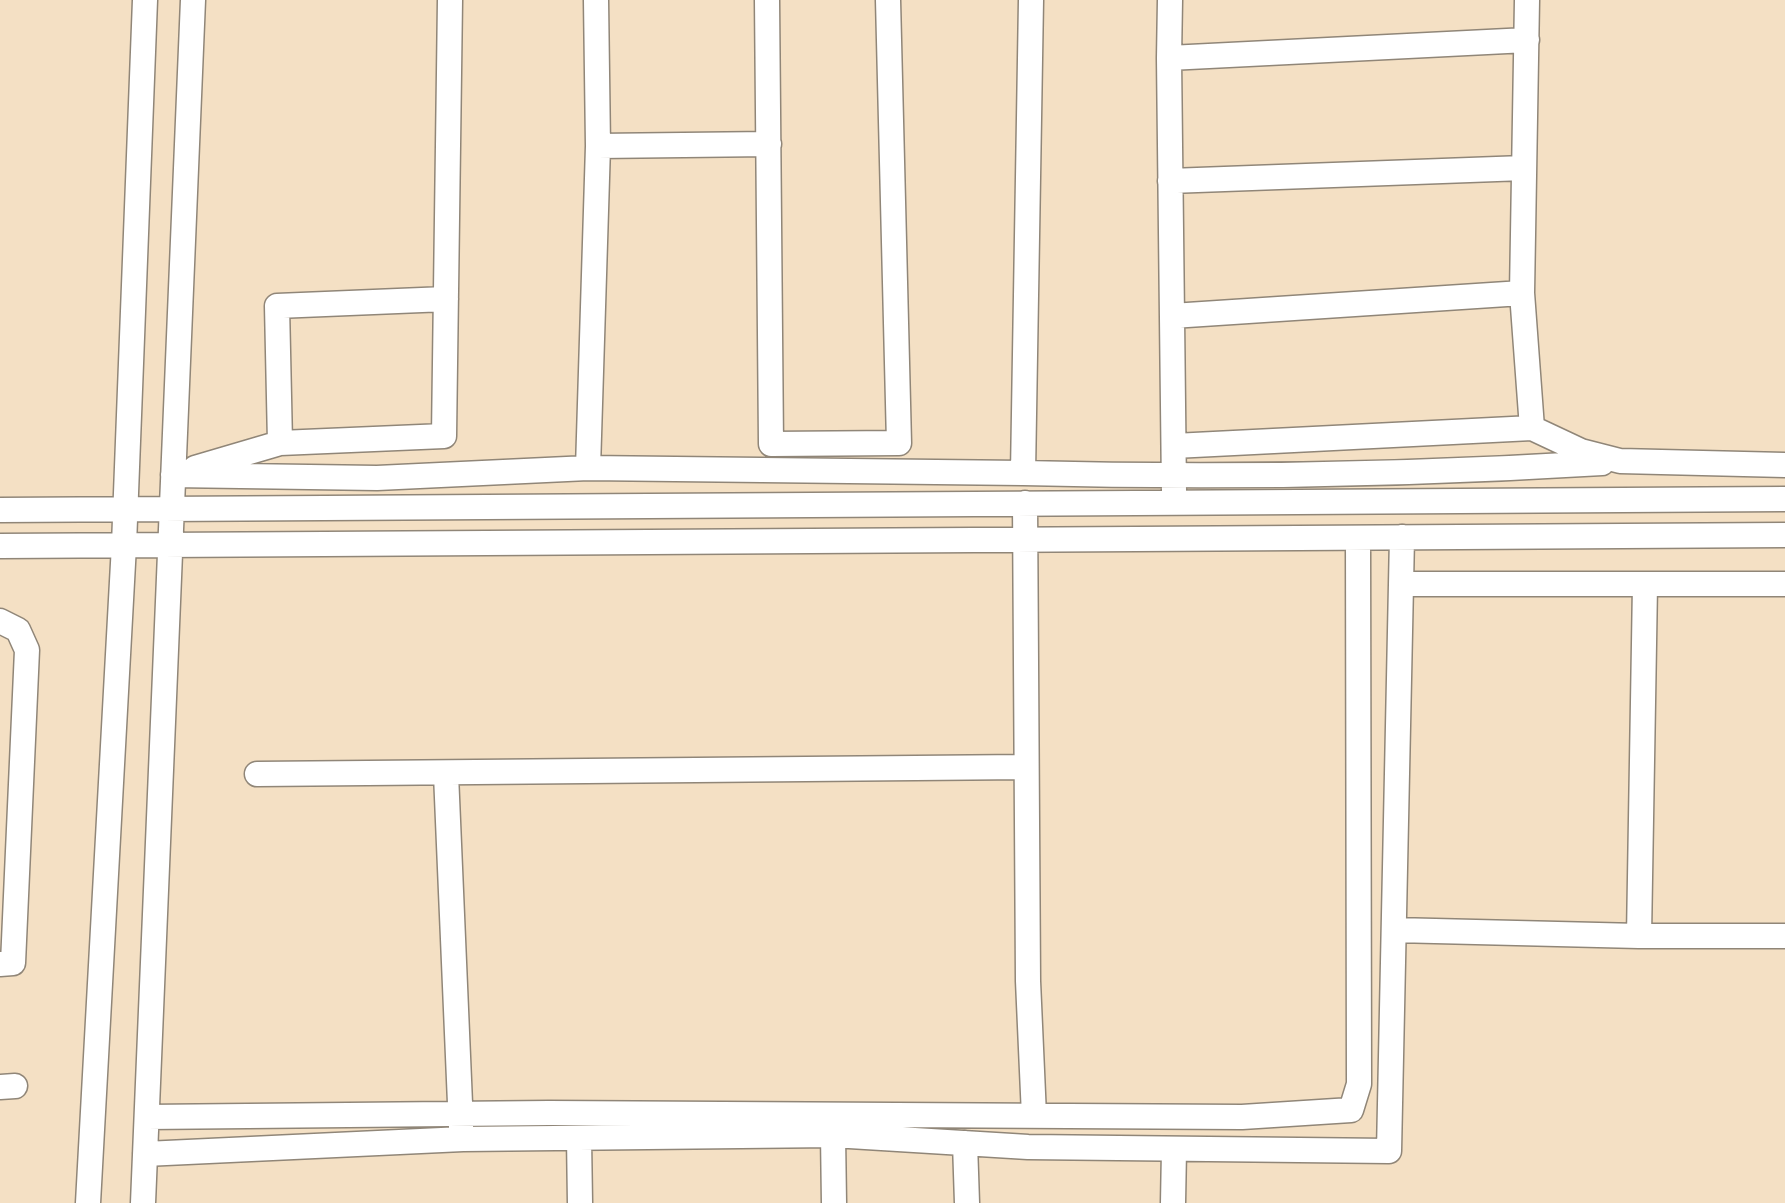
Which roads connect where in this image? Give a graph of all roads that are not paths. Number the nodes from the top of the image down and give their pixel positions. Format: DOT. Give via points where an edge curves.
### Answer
graph roads {
  1 [pos="145,0"];
  2 [pos="193,0"];
  3 [pos="450,0"];
  4 [pos="596,0"];
  5 [pos="767,0"];
  6 [pos="888,0"];
  7 [pos="1031,0"];
  8 [pos="1170,0"];
  9 [pos="1527,0"];
  10 [pos="1527,40"];
  11 [pos="1168,58"];
  12 [pos="769,144"];
  13 [pos="598,146"];
  14 [pos="1524,168"];
  15 [pos="1170,181"];
  16 [pos="1522,293"];
  17 [pos="446,299"];
  18 [pos="1172,316"];
  19 [pos="1532,428"];
  20 [pos="280,443"];
  21 [pos="1174,446"];
  22 [pos="1620,461"];
  23 [pos="1785,465"];
  24 [pos="588,468"];
  25 [pos="1023,472"];
  26 [pos="173,475"];
  27 [pos="1174,477"];
  28 [pos="1785,499"];
  29 [pos="1174,502"];
  30 [pos="1025,503"];
  31 [pos="124,509"];
  32 [pos="173,509"];
  33 [pos="0,510"];
  34 [pos="1785,535"];
  35 [pos="1402,537"];
  36 [pos="1358,538"];
  37 [pos="1026,540"];
  38 [pos="124,545"];
  39 [pos="173,545"];
  40 [pos="0,546"];
  41 [pos="1785,583"];
  42 [pos="1401,584"];
  43 [pos="1645,585"];
  44 [pos="0,621"];
  45 [pos="1025,767"];
  46 [pos="257,774"];
  47 [pos="446,774"];
  48 [pos="1394,930"];
  49 [pos="1639,936"];
  50 [pos="1785,936"];
  51 [pos="0,964"];
  52 [pos="459,1113"];
  53 [pos="147,1116"];
  54 [pos="1034,1116"];
  55 [pos="833,1135"];
  56 [pos="579,1138"];
  57 [pos="463,1139"];
  58 [pos="965,1143"];
  59 [pos="1174,1150"];
  60 [pos="145,1154"];
  61 [pos="88,1203"];
  62 [pos="143,1203"];
  63 [pos="580,1203"];
  64 [pos="834,1203"];
  65 [pos="967,1203"];
  66 [pos="1172,1203"];
  1 -- 31 [label="street"];
  2 -- 26 [label="street"];
  3 -- 17 [label="street"];
  4 -- 13 [label="street"];
  5 -- 12 [label="street"];
  6 -- 12 [label="street" via="899,443 771,444"];
  7 -- 25 [label="street"];
  8 -- 11 [label="street"];
  9 -- 10 [label="street"];
  10 -- 11 [label="street"];
  10 -- 14 [label="street"];
  11 -- 15 [label="street"];
  12 -- 13 [label="street"];
  13 -- 24 [label="street"];
  14 -- 15 [label="street"];
  14 -- 16 [label="street"];
  15 -- 18 [label="street"];
  16 -- 18 [label="street"];
  16 -- 19 [label="street"];
  17 -- 20 [label="street" via="444,436"];
  17 -- 20 [label="street" via="277,306"];
  18 -- 21 [label="street"];
  19 -- 21 [label="street"];
  19 -- 22 [label="street" via="1581,451"];
  20 -- 26 [label="street"];
  21 -- 27 [label="street"];
  22 -- 23 [label="street"];
  22 -- 27 [label="street" via="1524,468"];
  24 -- 25 [label="street"];
  24 -- 26 [label="street" via="377,478"];
  25 -- 27 [label="street"];
  26 -- 32 [label="street"];
  27 -- 29 [label="street"];
  28 -- 29 [label="street"];
  29 -- 30 [label="street"];
  30 -- 32 [label="street"];
  30 -- 37 [label="street"];
  31 -- 32 [label="street"];
  31 -- 33 [label="street"];
  31 -- 38 [label="street"];
  32 -- 39 [label="street"];
  34 -- 35 [label="street"];
  35 -- 36 [label="street"];
  35 -- 42 [label="street"];
  36 -- 37 [label="street"];
  36 -- 54 [label="street" via="1359,1084 1351,1110 1242,1117"];
  37 -- 39 [label="street"];
  37 -- 45 [label="street"];
  38 -- 39 [label="street"];
  38 -- 40 [label="street"];
  38 -- 61 [label="street"];
  39 -- 53 [label="street"];
  41 -- 43 [label="street"];
  42 -- 43 [label="street"];
  42 -- 48 [label="street"];
  43 -- 49 [label="street"];
  44 -- 51 [label="street" via="18,630 27,650 13,964"];
  45 -- 47 [label="street"];
  45 -- 54 [label="street"];
  46 -- 47 [label="street"];
  47 -- 52 [label="street"];
  48 -- 49 [label="street"];
  48 -- 59 [label="street" via="1389,1152"];
  49 -- 50 [label="street"];
  52 -- 53 [label="street"];
  52 -- 54 [label="street"];
  52 -- 57 [label="street"];
  53 -- 60 [label="street"];
  55 -- 56 [label="street"];
  55 -- 58 [label="street"];
  55 -- 64 [label="street"];
  56 -- 57 [label="street"];
  56 -- 63 [label="street"];
  57 -- 60 [label="street"];
  58 -- 59 [label="street"];
  58 -- 65 [label="street"];
  59 -- 66 [label="street"];
  60 -- 62 [label="street"];
}
